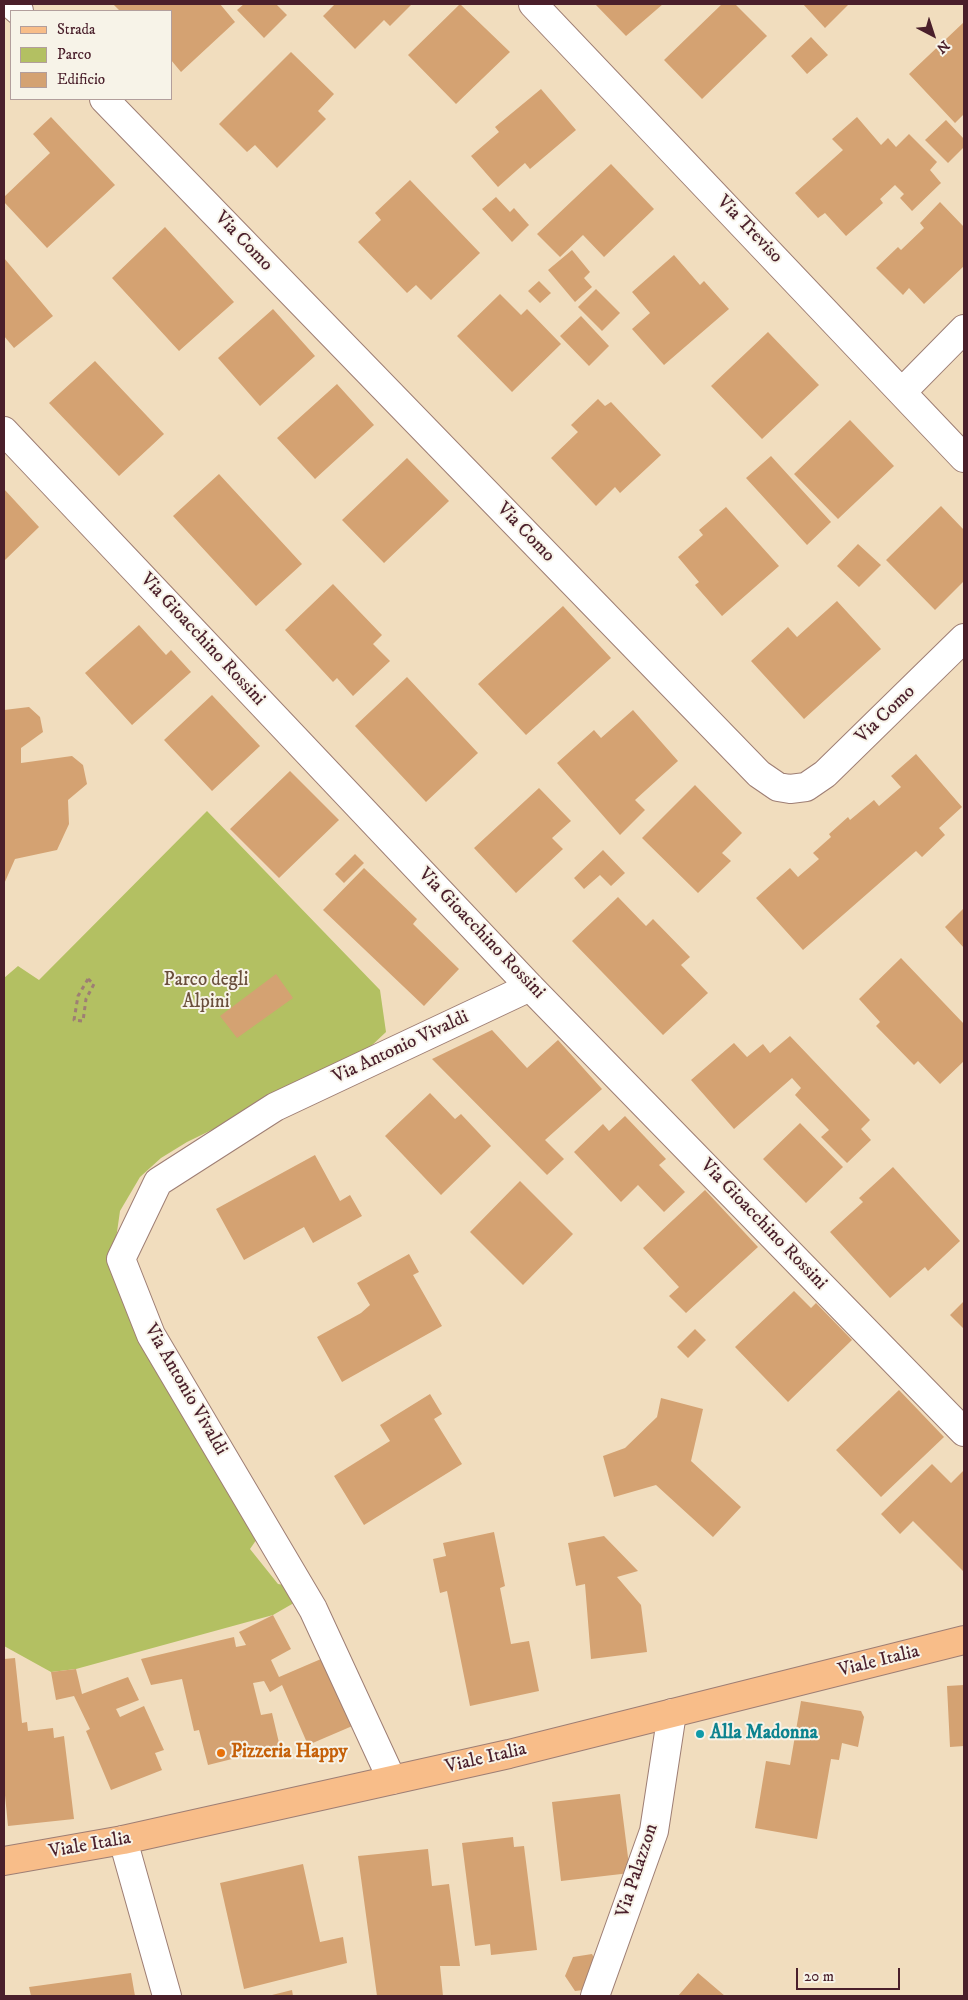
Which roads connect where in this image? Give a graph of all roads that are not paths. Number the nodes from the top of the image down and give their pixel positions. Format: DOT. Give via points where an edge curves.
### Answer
graph roads {
  1 [pos="533,4"];
  2 [pos="105,100"];
  3 [pos="964,330"];
  4 [pos="903,391"];
  5 [pos="4,431"];
  6 [pos="964,458"];
  7 [pos="964,638"];
  8 [pos="530,987"];
  9 [pos="964,1432"];
  10 [pos="964,1640"];
  11 [pos="672,1713"];
  12 [pos="392,1780"];
  13 [pos="123,1840"];
  14 [pos="4,1861"];
  15 [pos="167,1996"];
  16 [pos="595,1996"];
  1 -- 4 [label="street, Via Treviso"];
  2 -- 7 [label="street, Via Como" via="752,766 778,788 806,787 825,774"];
  3 -- 4 [label="street"];
  4 -- 6 [label="street, Via Treviso"];
  5 -- 8 [label="street, Via Gioacchino Rossini"];
  8 -- 9 [label="street, Via Gioacchino Rossini"];
  8 -- 12 [label="street, Via Antonio Vivaldi" via="275,1107 158,1182 121,1259 151,1335 312,1609"];
  10 -- 11 [label="main road, Viale Italia"];
  11 -- 12 [label="main road, Viale Italia"];
  11 -- 16 [label="street, Via Palazzon" via="654,1831"];
  12 -- 13 [label="main road, Viale Italia"];
  13 -- 14 [label="main road, Viale Italia"];
  13 -- 15 [label="street"];
}
